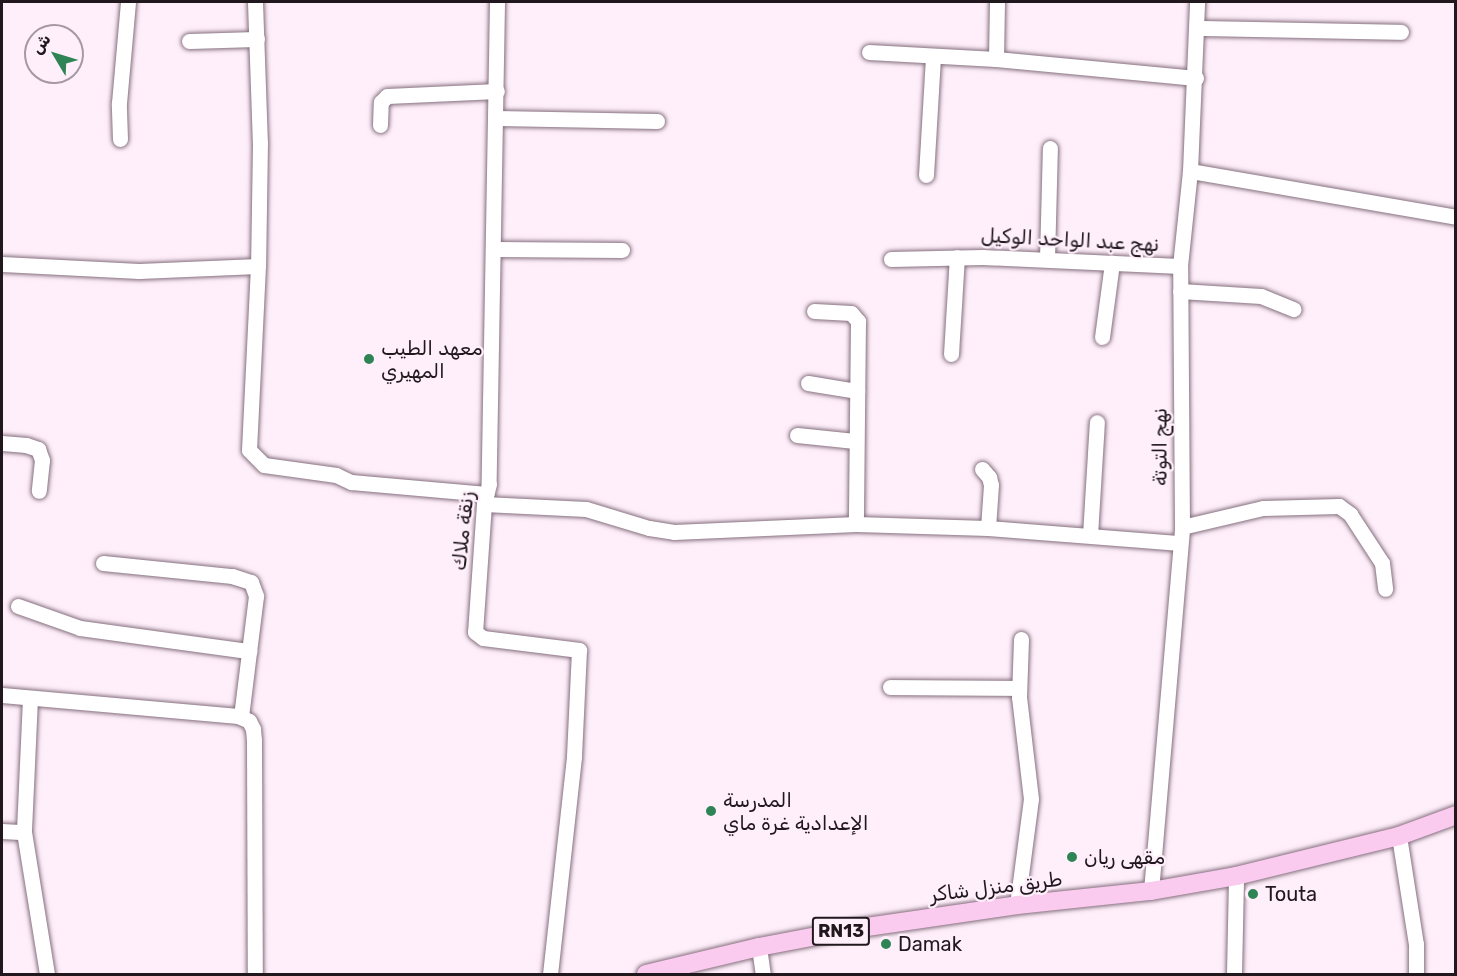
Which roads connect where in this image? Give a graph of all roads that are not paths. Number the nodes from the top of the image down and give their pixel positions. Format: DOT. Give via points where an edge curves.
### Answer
graph roads {
  1 [pos="128,2"];
  2 [pos="255,2"];
  3 [pos="497,2"];
  4 [pos="997,2"];
  5 [pos="1197,2"];
  6 [pos="1197,28"];
  7 [pos="1401,32"];
  8 [pos="256,39"];
  9 [pos="189,41"];
  10 [pos="869,52"];
  11 [pos="933,56"];
  12 [pos="996,59"];
  13 [pos="1196,78"];
  14 [pos="498,90"];
  15 [pos="497,118"];
  16 [pos="657,121"];
  17 [pos="380,125"];
  18 [pos="120,139"];
  19 [pos="1050,148"];
  20 [pos="1190,171"];
  21 [pos="926,175"];
  22 [pos="1455,217"];
  23 [pos="495,249"];
  24 [pos="622,250"];
  25 [pos="957,257"];
  26 [pos="891,259"];
  27 [pos="1047,259"];
  28 [pos="1112,263"];
  29 [pos="2,264"];
  30 [pos="258,266"];
  31 [pos="1180,266"];
  32 [pos="1180,291"];
  33 [pos="1294,309"];
  34 [pos="814,311"];
  35 [pos="1102,337"];
  36 [pos="951,354"];
  37 [pos="808,383"];
  38 [pos="857,391"];
  39 [pos="1097,422"];
  40 [pos="797,435"];
  41 [pos="855,441"];
  42 [pos="2,443"];
  43 [pos="982,469"];
  44 [pos="39,491"];
  45 [pos="485,499"];
  46 [pos="856,524"];
  47 [pos="1182,527"];
  48 [pos="988,528"];
  49 [pos="1090,535"];
  50 [pos="1180,543"];
  51 [pos="103,563"];
  52 [pos="1385,589"];
  53 [pos="18,606"];
  54 [pos="1021,639"];
  55 [pos="249,651"];
  56 [pos="890,687"];
  57 [pos="1019,688"];
  58 [pos="2,695"];
  59 [pos="30,698"];
  60 [pos="241,717"];
  61 [pos="1455,815"];
  62 [pos="2,831"];
  63 [pos="24,832"];
  64 [pos="1399,836"];
  65 [pos="1236,876"];
  66 [pos="1151,891"];
  67 [pos="1017,905"];
  68 [pos="759,947"];
  69 [pos="47,975"];
  70 [pos="255,975"];
  71 [pos="550,975"];
  72 [pos="646,975"];
  73 [pos="763,975"];
  74 [pos="1234,975"];
  75 [pos="1416,975"];
  1 -- 18 [label="street" via="119,103"];
  2 -- 8 [label="street"];
  3 -- 14 [label="street, زنقة ملاك"];
  4 -- 12 [label="street"];
  5 -- 6 [label="street, نهج التوتة"];
  6 -- 7 [label="street"];
  6 -- 13 [label="street, نهج التوتة"];
  8 -- 9 [label="street"];
  8 -- 30 [label="street" via="260,143"];
  10 -- 11 [label="street"];
  11 -- 12 [label="street"];
  11 -- 21 [label="street"];
  12 -- 13 [label="street"];
  13 -- 20 [label="street, نهج التوتة"];
  14 -- 15 [label="street, زنقة ملاك"];
  14 -- 17 [label="street" via="387,96 381,102"];
  15 -- 16 [label="street"];
  15 -- 23 [label="street, زنقة ملاك"];
  19 -- 27 [label="street"];
  20 -- 22 [label="street"];
  20 -- 31 [label="street, نهج التوتة"];
  23 -- 24 [label="street"];
  23 -- 45 [label="street, زنقة ملاك" via="489,484"];
  25 -- 26 [label="street, نهج عبد الواحد الوكيل"];
  25 -- 27 [label="street, نهج عبد الواحد الوكيل"];
  25 -- 36 [label="street"];
  27 -- 28 [label="street, نهج عبد الواحد الوكيل"];
  28 -- 31 [label="street, نهج عبد الواحد الوكيل"];
  28 -- 35 [label="street"];
  29 -- 30 [label="street" via="139,271"];
  30 -- 45 [label="street" via="249,450 264,465 336,475 351,482"];
  31 -- 32 [label="street, نهج التوتة"];
  32 -- 33 [label="street" via="1262,296"];
  32 -- 47 [label="street, نهج التوتة"];
  34 -- 38 [label="street" via="851,312 858,318"];
  37 -- 38 [label="street"];
  38 -- 41 [label="street"];
  39 -- 49 [label="street"];
  40 -- 41 [label="street"];
  41 -- 46 [label="street"];
  42 -- 44 [label="street" via="38,449 42,460"];
  43 -- 48 [label="street" via="991,485"];
  45 -- 46 [label="street" via="586,509 674,532"];
  45 -- 71 [label="street, زنقة ملاك" via="475,632 483,638 579,650 574,757"];
  46 -- 48 [label="street"];
  47 -- 50 [label="street, نهج التوتة"];
  47 -- 52 [label="street" via="1263,508 1339,506 1350,514 1382,563"];
  48 -- 49 [label="street"];
  49 -- 50 [label="street"];
  50 -- 66 [label="street, نهج التوتة"];
  51 -- 55 [label="street" via="232,576 251,582 256,596"];
  53 -- 55 [label="street" via="81,628"];
  54 -- 57 [label="street"];
  55 -- 60 [label="street"];
  56 -- 57 [label="street"];
  57 -- 67 [label="street" via="1031,799"];
  58 -- 59 [label="street"];
  59 -- 60 [label="street"];
  59 -- 63 [label="street"];
  60 -- 70 [label="street" via="253,729"];
  61 -- 64 [label="main road, طريق منزل شاكر / RN13"];
  62 -- 63 [label="street"];
  63 -- 69 [label="street"];
  64 -- 65 [label="main road, طريق منزل شاكر / RN13"];
  64 -- 75 [label="street" via="1416,944"];
  65 -- 66 [label="main road, طريق منزل شاكر / RN13"];
  65 -- 74 [label="street"];
  66 -- 67 [label="main road, طريق منزل شاكر / RN13"];
  67 -- 68 [label="main road, طريق منزل شاكر / RN13" via="853,928"];
  68 -- 72 [label="main road, طريق منزل شاكر / RN13"];
  68 -- 73 [label="street"];
}
